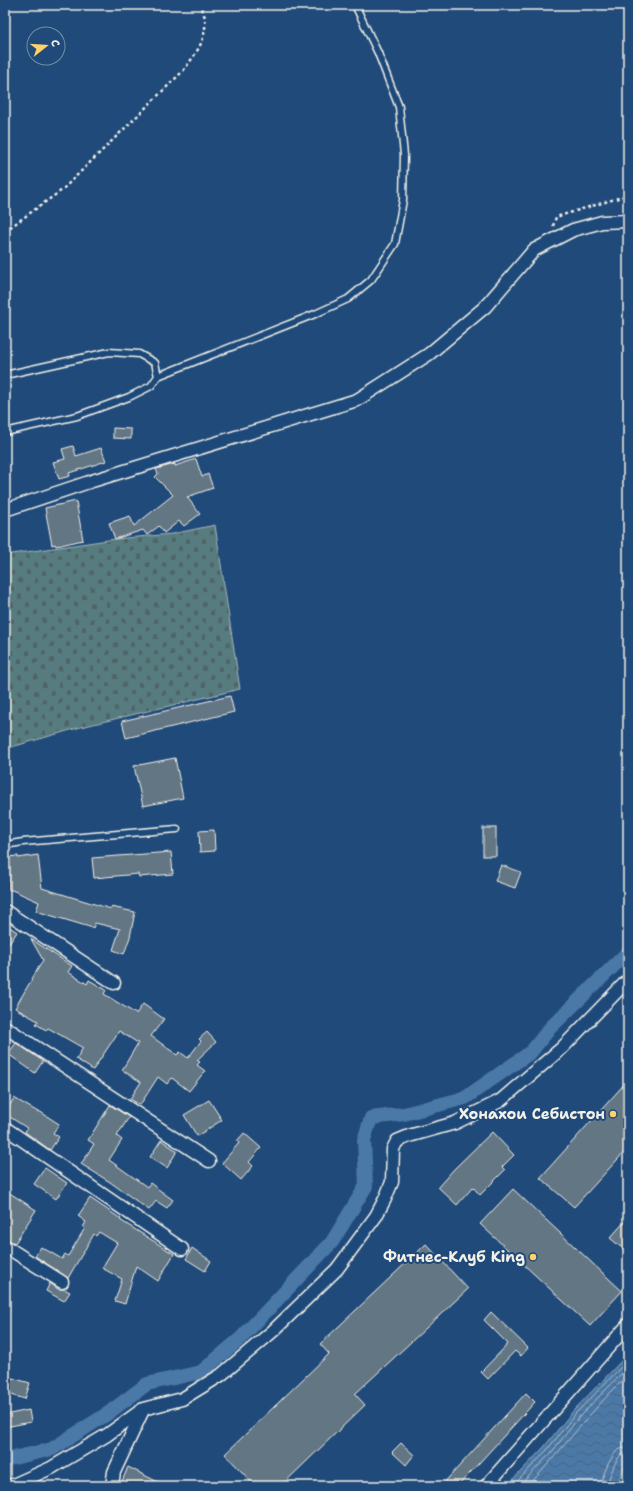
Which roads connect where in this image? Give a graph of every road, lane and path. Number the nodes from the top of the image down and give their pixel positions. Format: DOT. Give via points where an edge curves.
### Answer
graph roads {
  1 [pos="200,5"];
  2 [pos="355,5"];
  3 [pos="628,195"];
  4 [pos="628,221"];
  5 [pos="5,231"];
  6 [pos="545,245"];
  7 [pos="5,375"];
  8 [pos="158,376"];
  9 [pos="5,432"];
  10 [pos="5,510"];
  11 [pos="177,829"];
  12 [pos="5,845"];
  13 [pos="5,911"];
  14 [pos="628,980"];
  15 [pos="114,982"];
  16 [pos="5,1027"];
  17 [pos="5,1128"];
  18 [pos="209,1161"];
  19 [pos="5,1246"];
  20 [pos="182,1249"];
  21 [pos="62,1282"];
  22 [pos="628,1326"];
  23 [pos="144,1409"];
  24 [pos="5,1486"];
  25 [pos="112,1486"];
  26 [pos="486,1486"];
  1 -- 5 [label="path" via="205,20 204,35 199,50 183,71 62,190"];
  2 -- 8 [label="lane" via="399,106 404,155 402,200 395,244 371,280 348,299"];
  3 -- 6 [label="path" via="556,217"];
  4 -- 6 [label="street" via="602,222 573,230"];
  6 -- 10 [label="street" via="534,250 485,307 428,354 357,400"];
  7 -- 8 [label="lane" via="109,352 139,354 156,363"];
  8 -- 9 [label="lane" via="151,386 77,416"];
  11 -- 12 [label="lane"];
  13 -- 15 [label="street"];
  14 -- 23 [label="street" via="562,1048 500,1100 455,1123 397,1141 393,1149 392,1182 385,1199 376,1216 337,1269 273,1331 221,1375 182,1399"];
  16 -- 18 [label="street"];
  17 -- 20 [label="street"];
  19 -- 21 [label="street"];
  22 -- 26 [label="street"];
  23 -- 24 [label="street" via="107,1436 51,1468"];
  23 -- 25 [label="street" via="114,1472"];
}
